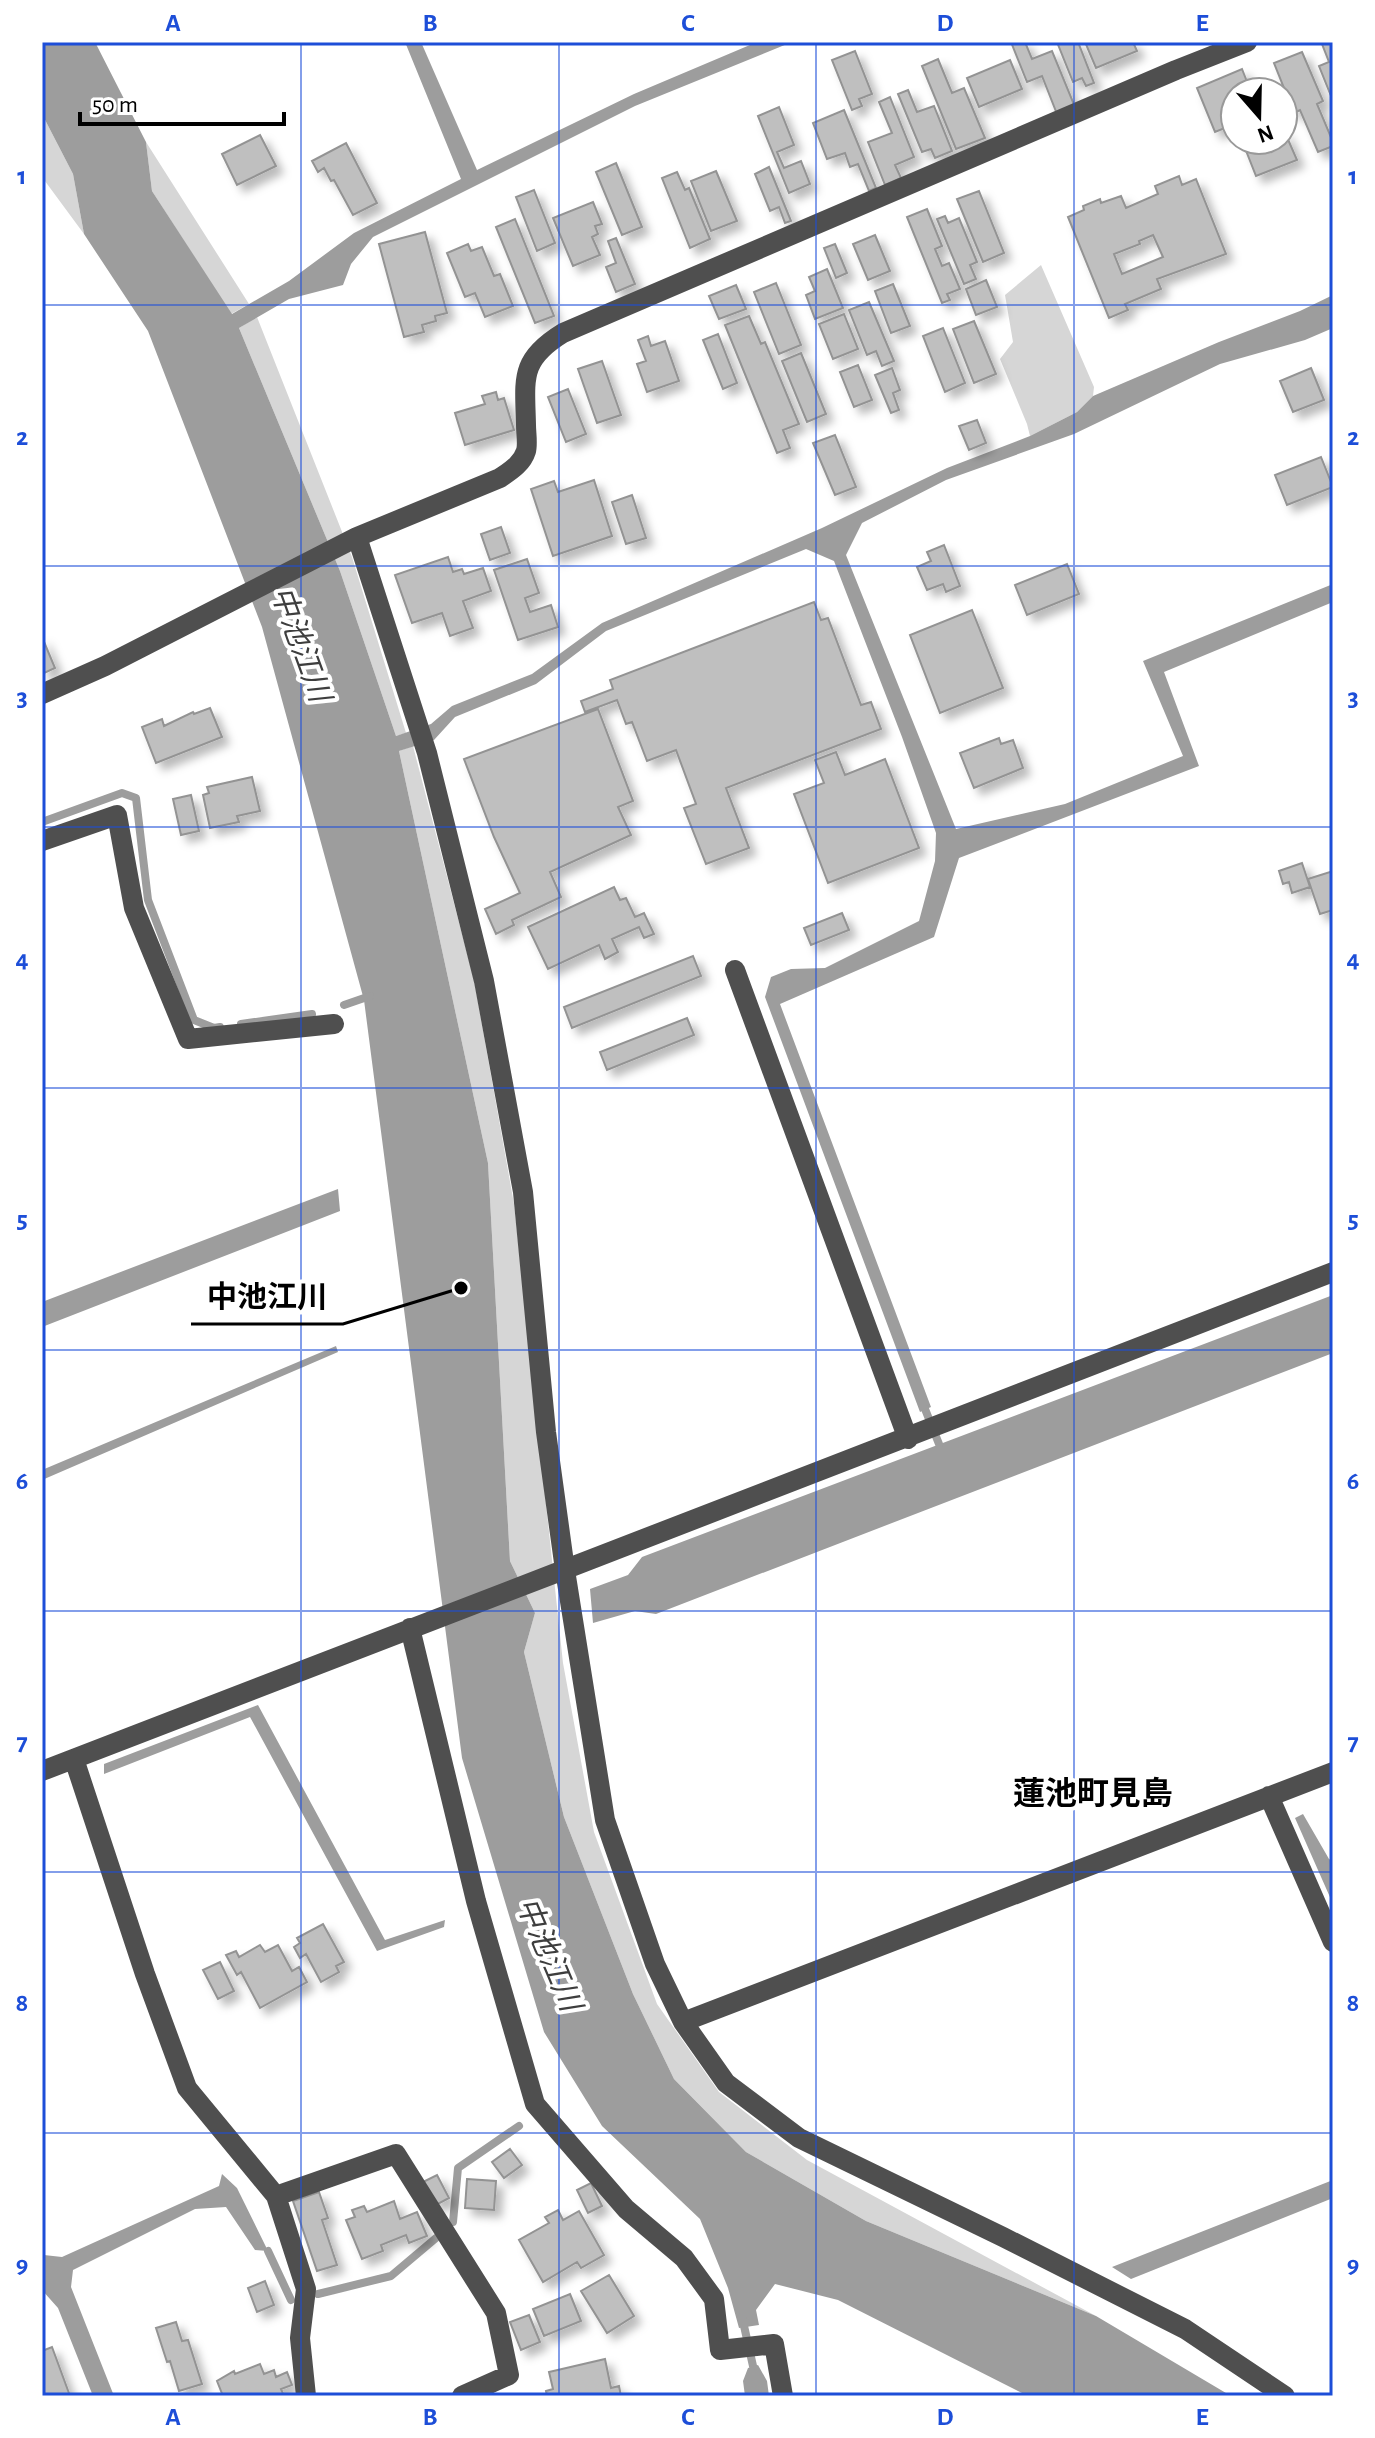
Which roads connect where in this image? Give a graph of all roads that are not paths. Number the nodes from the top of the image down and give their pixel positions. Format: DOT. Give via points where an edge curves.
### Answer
graph roads {
  1 [pos="1247,42"];
  2 [pos="357,537"];
  3 [pos="42,694"];
  4 [pos="42,841"];
  5 [pos="735,970"];
  6 [pos="334,1024"];
  7 [pos="1333,1272"];
  8 [pos="908,1439"];
  9 [pos="559,1572"];
  10 [pos="416,1626"];
  11 [pos="74,1759"];
  12 [pos="42,1771"];
  13 [pos="1333,1772"];
  14 [pos="1269,1796"];
  15 [pos="1333,1942"];
  16 [pos="683,2022"];
  17 [pos="276,2196"];
  18 [pos="306,2396"];
  19 [pos="462,2396"];
  20 [pos="783,2396"];
  21 [pos="1285,2396"];
  1 -- 2 [label="street" via="563,333 533,357 525,381 527,450 518,465 500,478"];
  2 -- 3 [label="street"];
  2 -- 9 [label="street" via="427,753 484,981 523,1192"];
  4 -- 6 [label="street" via="117,815 134,908 188,1039"];
  5 -- 8 [label="street"];
  7 -- 8 [label="street"];
  8 -- 9 [label="street"];
  9 -- 10 [label="street"];
  9 -- 16 [label="street" via="605,1820 655,1964"];
  10 -- 11 [label="street"];
  10 -- 20 [label="street" via="476,1901 535,2104 626,2209 684,2258 714,2299 720,2350 774,2344"];
  11 -- 12 [label="street"];
  11 -- 17 [label="street" via="187,2088"];
  13 -- 14 [label="street"];
  14 -- 15 [label="street"];
  14 -- 16 [label="street"];
  16 -- 21 [label="street" via="726,2083 799,2138 1185,2329"];
  17 -- 18 [label="street" via="306,2289 300,2338"];
  17 -- 19 [label="street" via="396,2154 496,2313 509,2375"];
}
